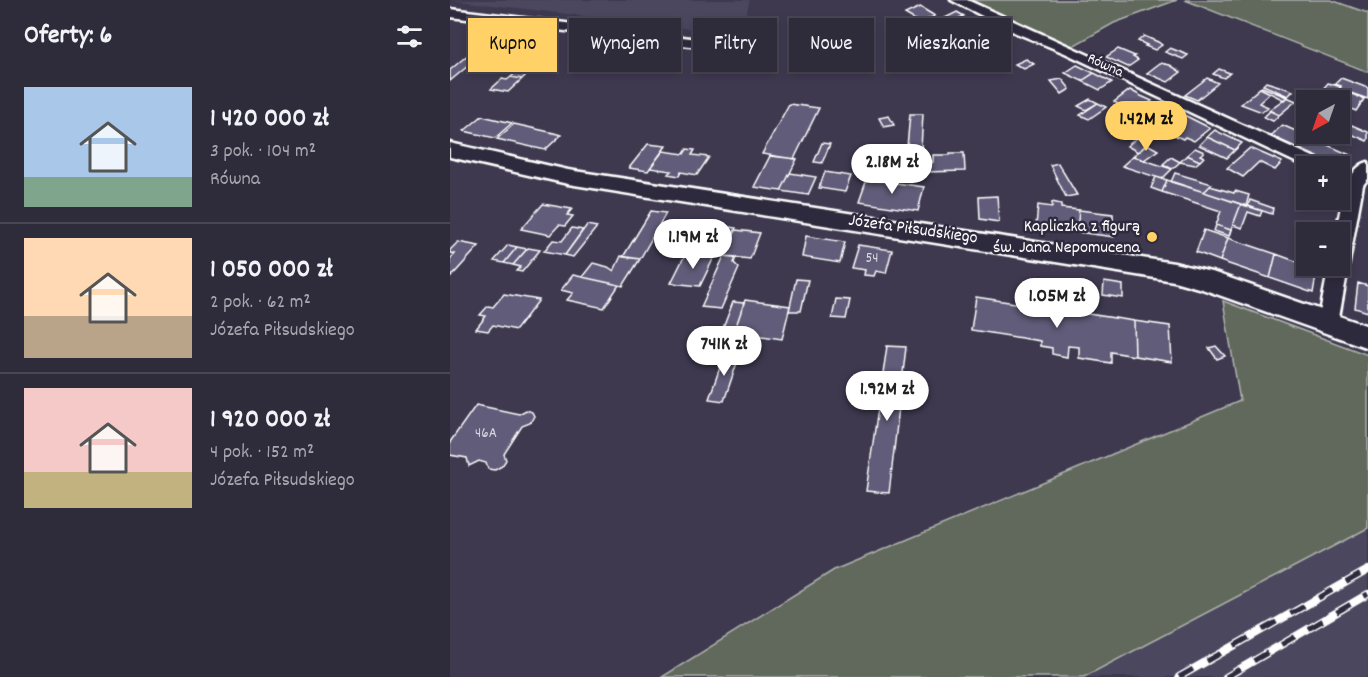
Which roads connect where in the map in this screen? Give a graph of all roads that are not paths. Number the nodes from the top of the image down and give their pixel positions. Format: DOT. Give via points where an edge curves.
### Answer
graph roads {
  1 [pos="957,0"];
  2 [pos="450,13"];
  3 [pos="693,42"];
  4 [pos="450,150"];
  5 [pos="1297,156"];
  6 [pos="1368,167"];
  7 [pos="1350,178"];
  8 [pos="1337,276"];
  9 [pos="1328,323"];
  10 [pos="1368,337"];
  1 -- 5 [label="street, Równa"];
  2 -- 3 [label="street"];
  4 -- 9 [label="street, Józefa Piłsudskiego" via="580,179 1139,265 1206,280"];
  6 -- 7 [label="street"];
  8 -- 9 [label="street"];
  9 -- 10 [label="street, Józefa Piłsudskiego"];
}
